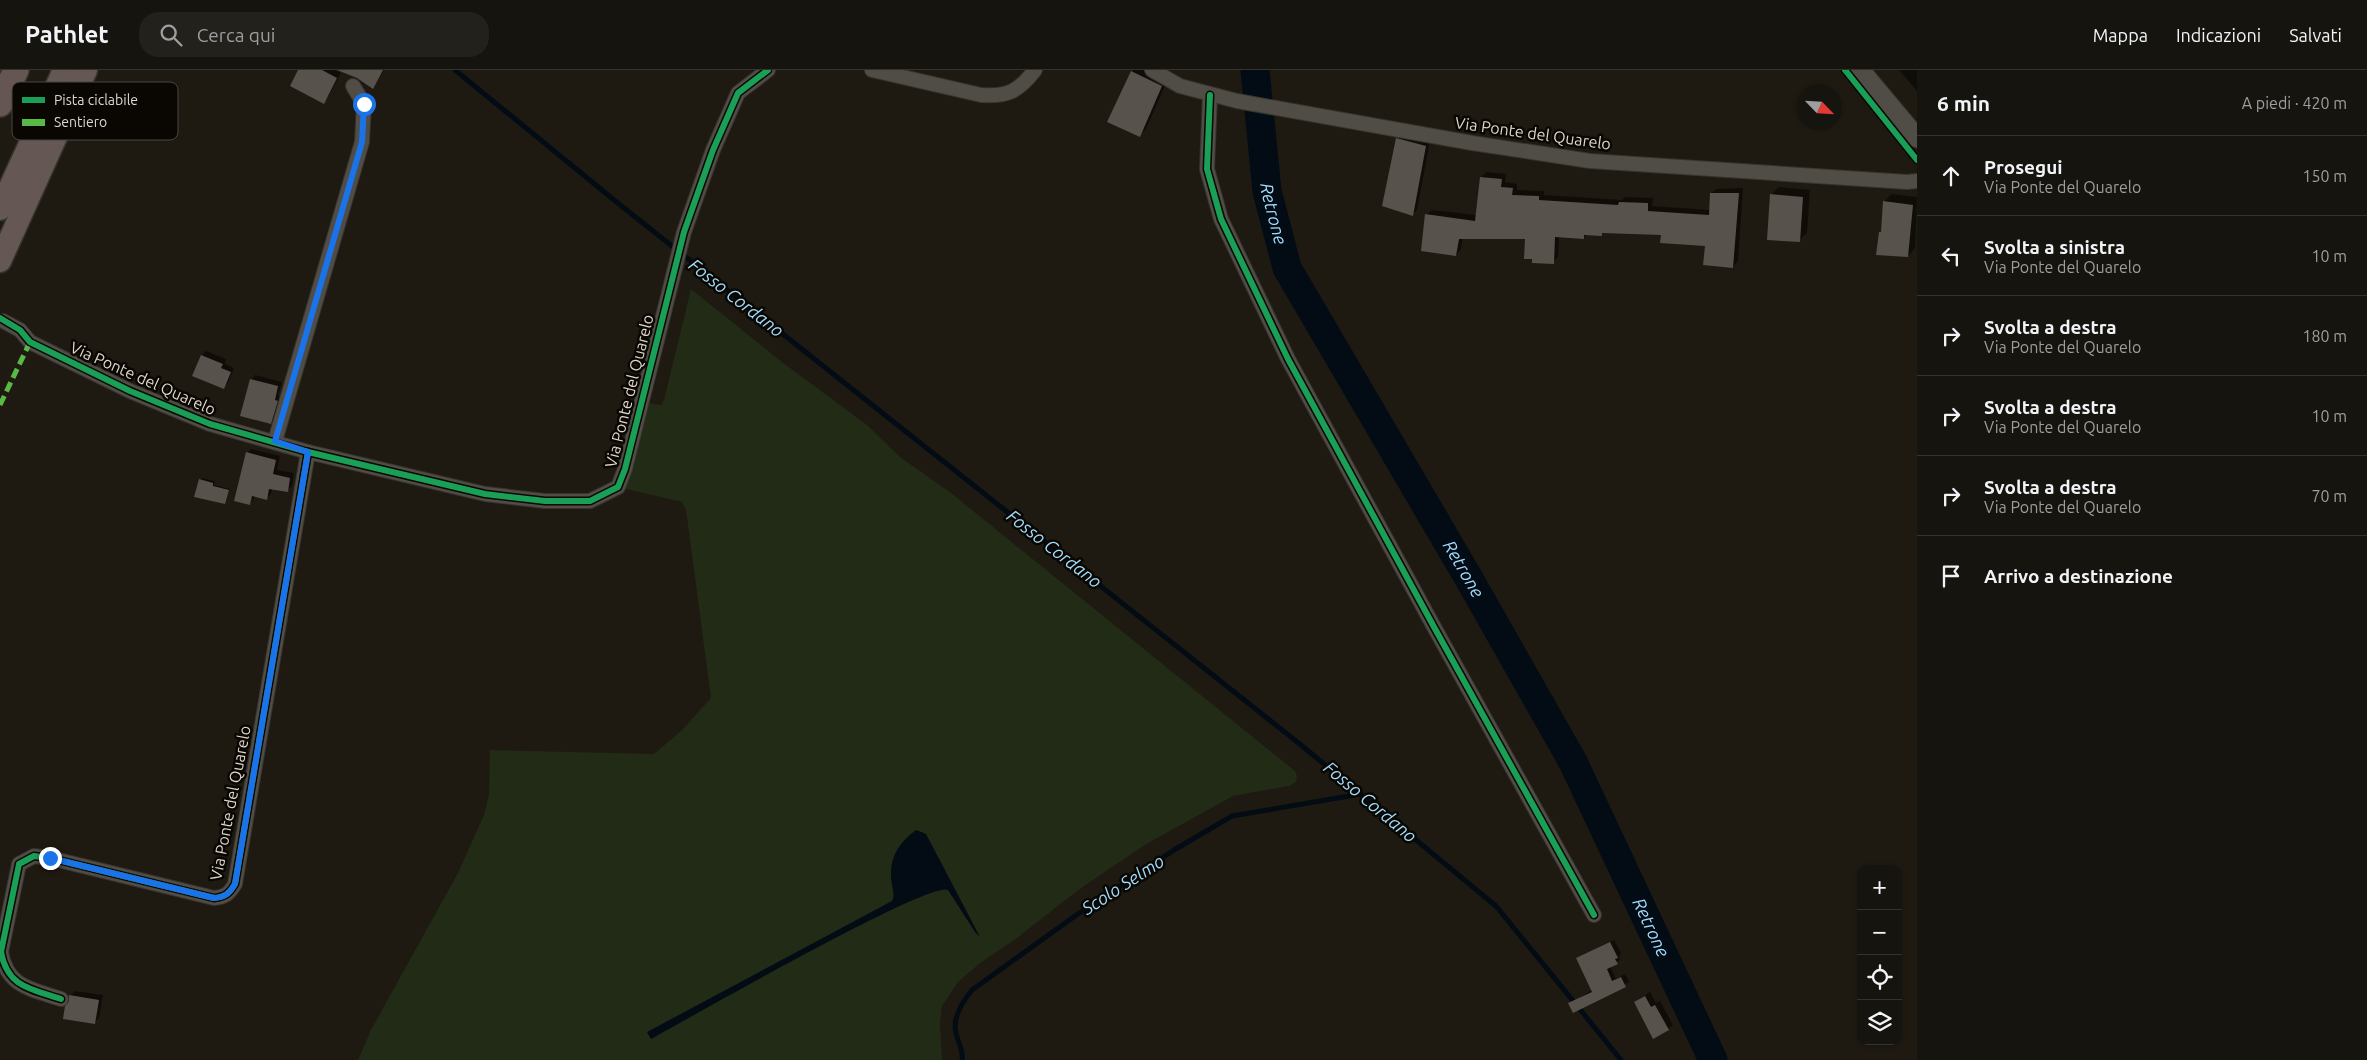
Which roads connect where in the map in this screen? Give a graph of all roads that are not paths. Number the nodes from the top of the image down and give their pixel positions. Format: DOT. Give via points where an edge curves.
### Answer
graph roads {
  1 [pos="16,70"];
  2 [pos="64,70"];
  3 [pos="86,70"];
  4 [pos="768,70"];
  5 [pos="872,70"];
  6 [pos="1035,70"];
  7 [pos="1152,70"];
  8 [pos="1860,70"];
  9 [pos="59,82"];
  10 [pos="81,82"];
  11 [pos="353,86"];
  12 [pos="1210,95"];
  13 [pos="0,104"];
  14 [pos="1917,138"];
  15 [pos="32,140"];
  16 [pos="54,140"];
  17 [pos="1917,181"];
  18 [pos="0,210"];
  19 [pos="0,261"];
  20 [pos="3,321"];
  21 [pos="275,441"];
  22 [pos="308,452"];
  23 [pos="1594,916"];
  24 [pos="61,1000"];
  1 -- 13 [label="highway"];
  2 -- 9 [label="highway"];
  3 -- 10 [label="highway"];
  4 -- 22 [label="street, Via Ponte del Quarelo" via="738,93 716,143 684,232 618,487 590,501 544,501 485,494"];
  5 -- 6 [label="street" via="998,96 1025,83"];
  7 -- 12 [label="street, Via Ponte del Quarelo" via="1180,86"];
  8 -- 14 [label="main road"];
  11 -- 21 [label="street" via="364,104 362,142"];
  12 -- 17 [label="street, Via Ponte del Quarelo" via="1590,161"];
  12 -- 23 [label="street" via="1207,170 1221,219 1293,368"];
  15 -- 18 [label="highway"];
  16 -- 19 [label="highway"];
  20 -- 21 [label="street, Via Ponte del Quarelo" via="20,330 30,342 130,391 210,424"];
  21 -- 22 [label="street, Via Ponte del Quarelo"];
  22 -- 24 [label="street, Via Ponte del Quarelo" via="235,884 230,893 214,898 50,858 34,856 19,864 1,952 3,964 6,973 15,981"];
}
